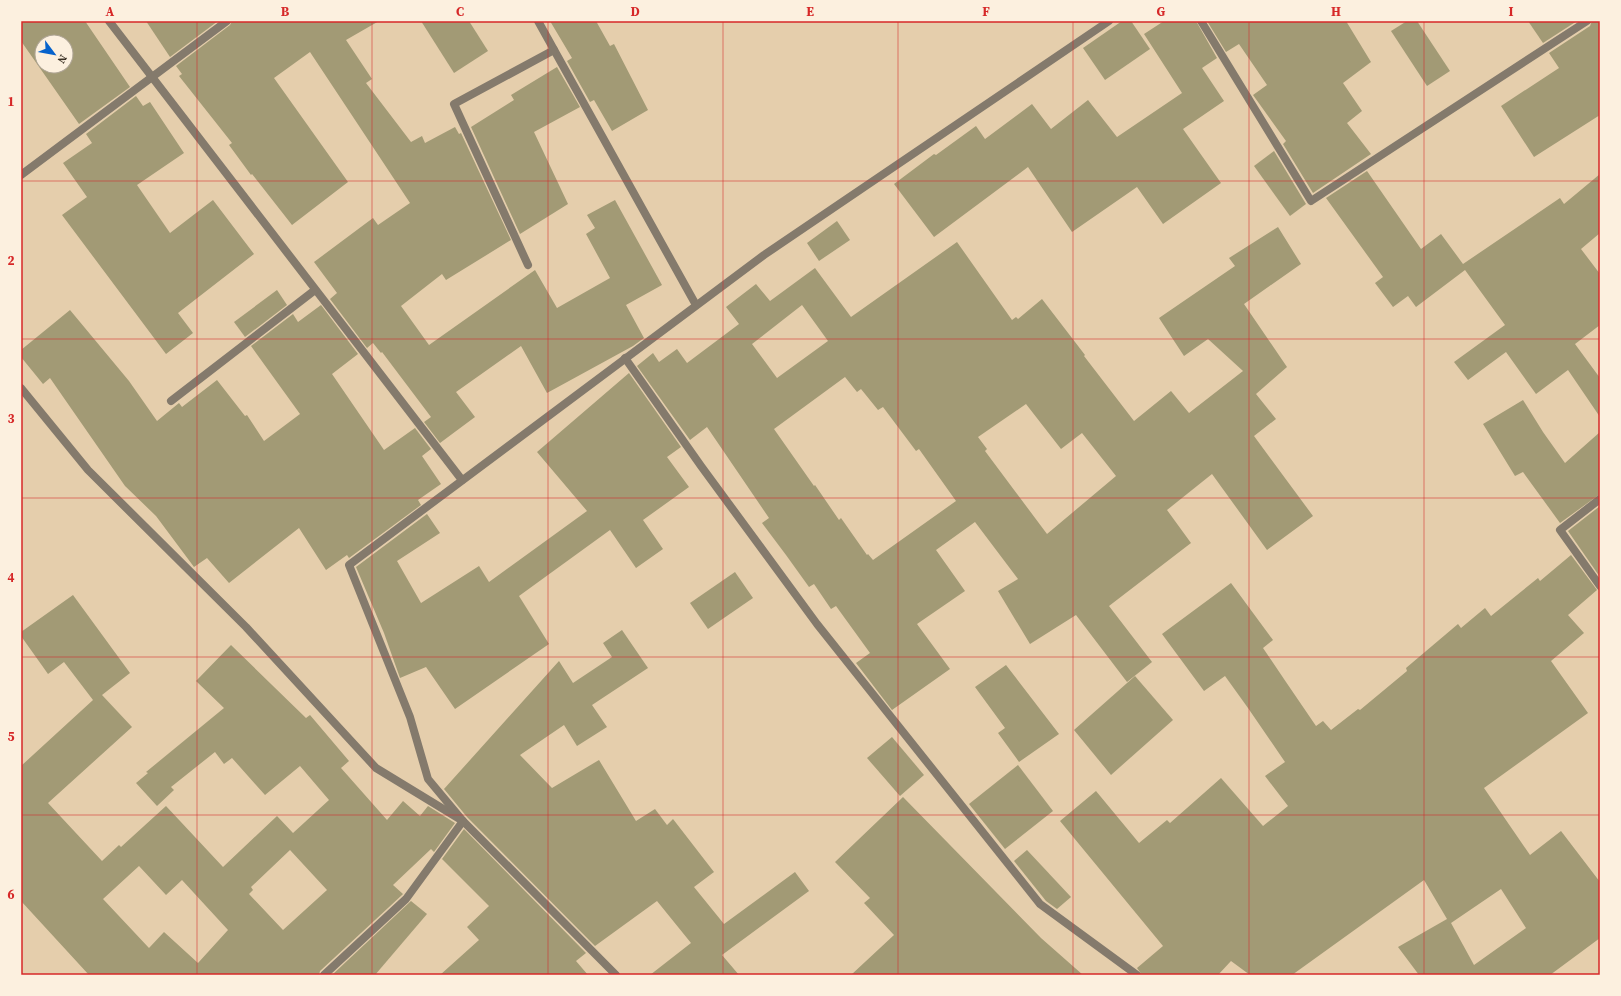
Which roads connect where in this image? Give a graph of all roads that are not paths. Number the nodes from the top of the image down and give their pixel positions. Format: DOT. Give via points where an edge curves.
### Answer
graph roads {
  1 [pos="109,21"];
  2 [pos="227,21"];
  3 [pos="538,21"];
  4 [pos="1110,21"];
  5 [pos="1201,21"];
  6 [pos="1587,21"];
  7 [pos="554,50"];
  8 [pos="151,77"];
  9 [pos="21,175"];
  10 [pos="528,264"];
  11 [pos="315,290"];
  12 [pos="696,305"];
  13 [pos="625,358"];
  14 [pos="21,388"];
  15 [pos="171,401"];
  16 [pos="462,480"];
  17 [pos="1600,499"];
  18 [pos="1600,586"];
  19 [pos="463,821"];
  20 [pos="324,975"];
  21 [pos="616,975"];
  22 [pos="1137,975"];
  1 -- 8 [label="street"];
  2 -- 8 [label="street"];
  3 -- 7 [label="street"];
  4 -- 12 [label="street" via="764,255"];
  5 -- 6 [label="street" via="1311,201"];
  7 -- 10 [label="street" via="454,104"];
  7 -- 12 [label="street"];
  8 -- 9 [label="street"];
  8 -- 11 [label="street"];
  11 -- 15 [label="street"];
  11 -- 16 [label="street"];
  12 -- 13 [label="street"];
  13 -- 16 [label="street"];
  13 -- 22 [label="street" via="817,624 1040,904"];
  14 -- 19 [label="street" via="88,470 246,627 376,768"];
  16 -- 19 [label="street" via="349,564 410,717 428,780"];
  17 -- 18 [label="street" via="1560,530"];
  19 -- 20 [label="street" via="406,899"];
  19 -- 21 [label="street"];
}
